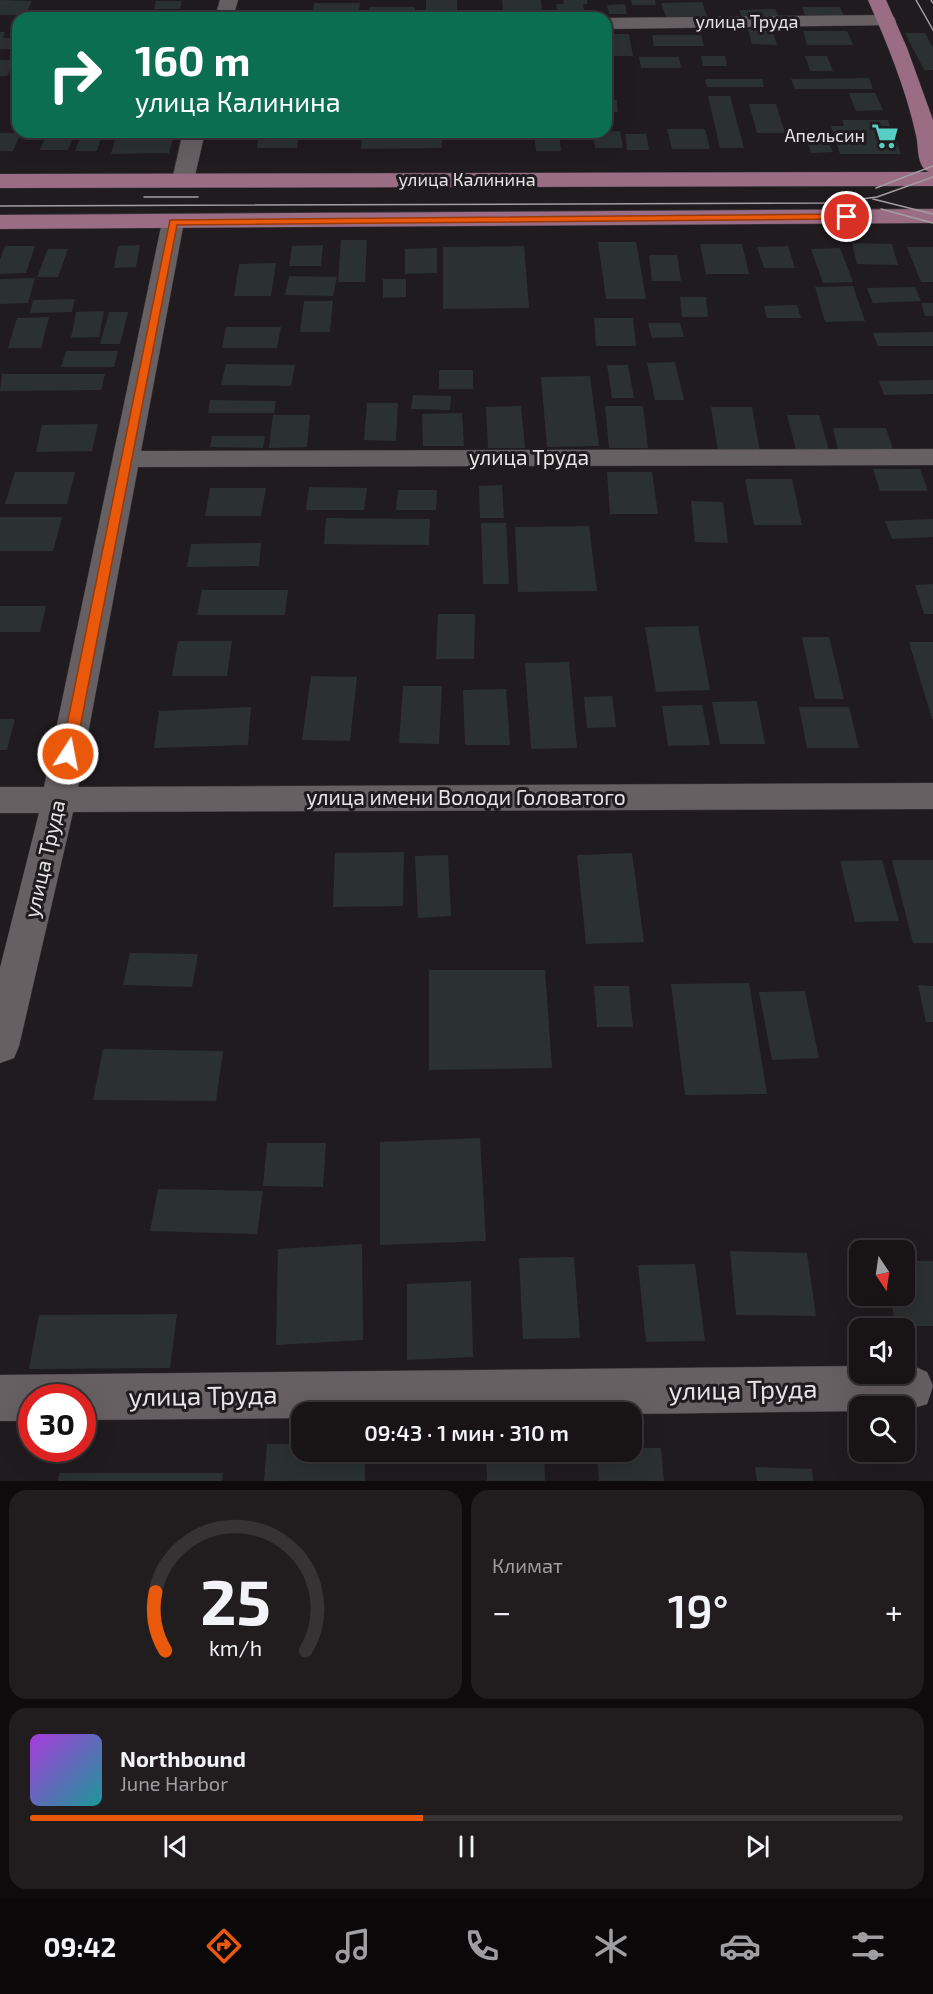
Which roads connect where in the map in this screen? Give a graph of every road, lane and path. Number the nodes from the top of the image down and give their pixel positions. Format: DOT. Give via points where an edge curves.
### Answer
graph roads {
  1 [pos="878,0"];
  2 [pos="888,21"];
  3 [pos="612,23"];
  4 [pos="930,137"];
  5 [pos="193,138"];
  6 [pos="933,167"];
  7 [pos="933,178"];
  8 [pos="183,180"];
  9 [pos="0,181"];
  10 [pos="933,216"];
  11 [pos="0,222"];
  12 [pos="173,222"];
  13 [pos="933,457"];
  14 [pos="126,459"];
  15 [pos="933,796"];
  16 [pos="59,799"];
  17 [pos="0,800"];
  18 [pos="0,1046"];
  19 [pos="911,1388"];
  20 [pos="0,1398"];
  1 -- 2 [label="main road"];
  2 -- 3 [label="street, улица Труда"];
  2 -- 4 [label="main road"];
  4 -- 6 [label="main road"];
  5 -- 8 [label="street"];
  7 -- 8 [label="main road, улица Калинина"];
  8 -- 9 [label="main road, улица Калинина"];
  10 -- 12 [label="main road, улица Калинина"];
  11 -- 12 [label="main road, улица Калинина"];
  12 -- 14 [label="street, улица Труда"];
  13 -- 14 [label="street, улица Труда"];
  14 -- 16 [label="street, улица Труда"];
  15 -- 16 [label="street, улица имени Володи Головатого"];
  16 -- 17 [label="street, улица имени Володи Головатого"];
  16 -- 18 [label="street, улица Труда"];
  19 -- 20 [label="street, улица Труда"];
}
